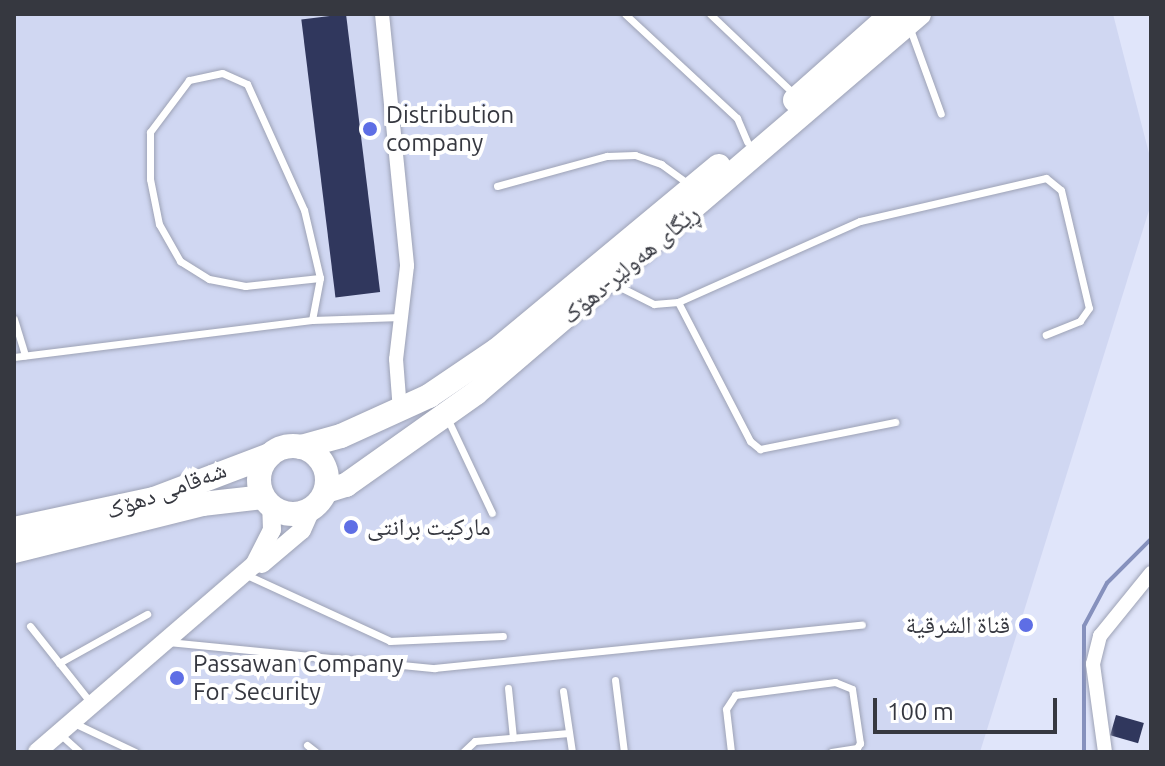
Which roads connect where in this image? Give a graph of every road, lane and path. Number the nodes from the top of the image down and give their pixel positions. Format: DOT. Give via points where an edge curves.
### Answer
graph roads {
  1 [pos="382,14"];
  2 [pos="625,14"];
  3 [pos="710,14"];
  4 [pos="906,17"];
  5 [pos="798,97"];
  6 [pos="941,114"];
  7 [pos="747,142"];
  8 [pos="497,186"];
  9 [pos="694,187"];
  10 [pos="320,278"];
  11 [pos="610,282"];
  12 [pos="678,302"];
  13 [pos="403,317"];
  14 [pos="14,319"];
  15 [pos="312,320"];
  16 [pos="1046,335"];
  17 [pos="25,355"];
  18 [pos="14,357"];
  19 [pos="400,411"];
  20 [pos="445,412"];
  21 [pos="895,422"];
  22 [pos="301,447"];
  23 [pos="270,455"];
  24 [pos="319,499"];
  25 [pos="267,501"];
  26 [pos="492,513"];
  27 [pos="14,529"];
  28 [pos="14,551"];
  29 [pos="1151,573"];
  30 [pos="249,576"];
  31 [pos="219,597"];
  32 [pos="147,614"];
  33 [pos="862,625"];
  34 [pos="30,626"];
  35 [pos="503,636"];
  36 [pos="165,642"];
  37 [pos="59,663"];
  38 [pos="615,680"];
  39 [pos="508,688"];
  40 [pos="563,691"];
  41 [pos="92,705"];
  42 [pos="66,728"];
  43 [pos="569,733"];
  44 [pos="513,738"];
  45 [pos="307,745"];
  46 [pos="37,752"];
  47 [pos="80,752"];
  48 [pos="135,752"];
  49 [pos="316,752"];
  50 [pos="463,752"];
  51 [pos="572,752"];
  52 [pos="624,752"];
  53 [pos="731,752"];
  54 [pos="831,752"];
  55 [pos="1105,752"];
  1 -- 13 [label="street" via="407,266"];
  2 -- 7 [label="lane" via="737,118"];
  3 -- 5 [label="lane"];
  4 -- 5 [label="highway, ڕێگای هەولێر-دهۆک"];
  4 -- 6 [label="lane"];
  4 -- 11 [label="highway, ڕێگای هەولێر-دهۆک"];
  5 -- 7 [label="highway, ڕێگای هەولێر-دهۆک"];
  7 -- 9 [label="highway, ڕێگای هەولێر-دهۆک"];
  8 -- 9 [label="lane" via="607,156 635,155 661,164"];
  9 -- 19 [label="highway, ڕێگای هەولێر-دهۆک" via="497,350"];
  10 -- 10 [label="lane" via="304,210 247,84 222,73 189,80 150,132 150,179 159,224 180,261 209,279 245,286"];
  10 -- 15 [label="lane"];
  11 -- 12 [label="lane" via="654,304"];
  11 -- 20 [label="highway, ڕێگای هەولێر-دهۆک" via="476,393"];
  12 -- 16 [label="lane" via="860,221 1046,178 1061,190 1089,308 1080,321"];
  12 -- 21 [label="lane" via="750,441 760,449"];
  13 -- 15 [label="lane"];
  13 -- 19 [label="street" via="396,359"];
  14 -- 17 [label="lane"];
  15 -- 17 [label="lane"];
  17 -- 18 [label="lane"];
  19 -- 22 [label="highway, ڕێگای هەولێر-دهۆک"];
  20 -- 24 [label="highway, ڕێگای هەولێر-دهۆک"];
  20 -- 26 [label="lane"];
  22 -- 23 [label="highway"];
  22 -- 24 [label="highway" via="320,459"];
  23 -- 25 [label="highway" via="260,475"];
  23 -- 27 [label="highway, شەقامی دهۆک" via="154,499"];
  24 -- 25 [label="highway" via="291,514"];
  24 -- 30 [label="street" via="302,530"];
  25 -- 28 [label="highway, شەقامی دهۆک" via="202,504"];
  25 -- 31 [label="street" via="272,530 264,552"];
  29 -- 55 [label="street" via="1100,636 1093,664"];
  30 -- 31 [label="street"];
  30 -- 35 [label="lane" via="390,641"];
  31 -- 36 [label="street"];
  32 -- 37 [label="lane"];
  33 -- 36 [label="lane" via="435,668"];
  34 -- 37 [label="lane"];
  36 -- 41 [label="street"];
  37 -- 41 [label="lane"];
  38 -- 52 [label="lane"];
  39 -- 44 [label="lane"];
  40 -- 43 [label="lane"];
  41 -- 42 [label="street"];
  42 -- 46 [label="street"];
  42 -- 47 [label="lane"];
  42 -- 48 [label="lane"];
  43 -- 44 [label="lane"];
  43 -- 51 [label="lane"];
  44 -- 50 [label="lane" via="475,741"];
  45 -- 49 [label="lane"];
  53 -- 54 [label="lane" via="726,709 735,695 835,682 852,689 860,743"];
}
